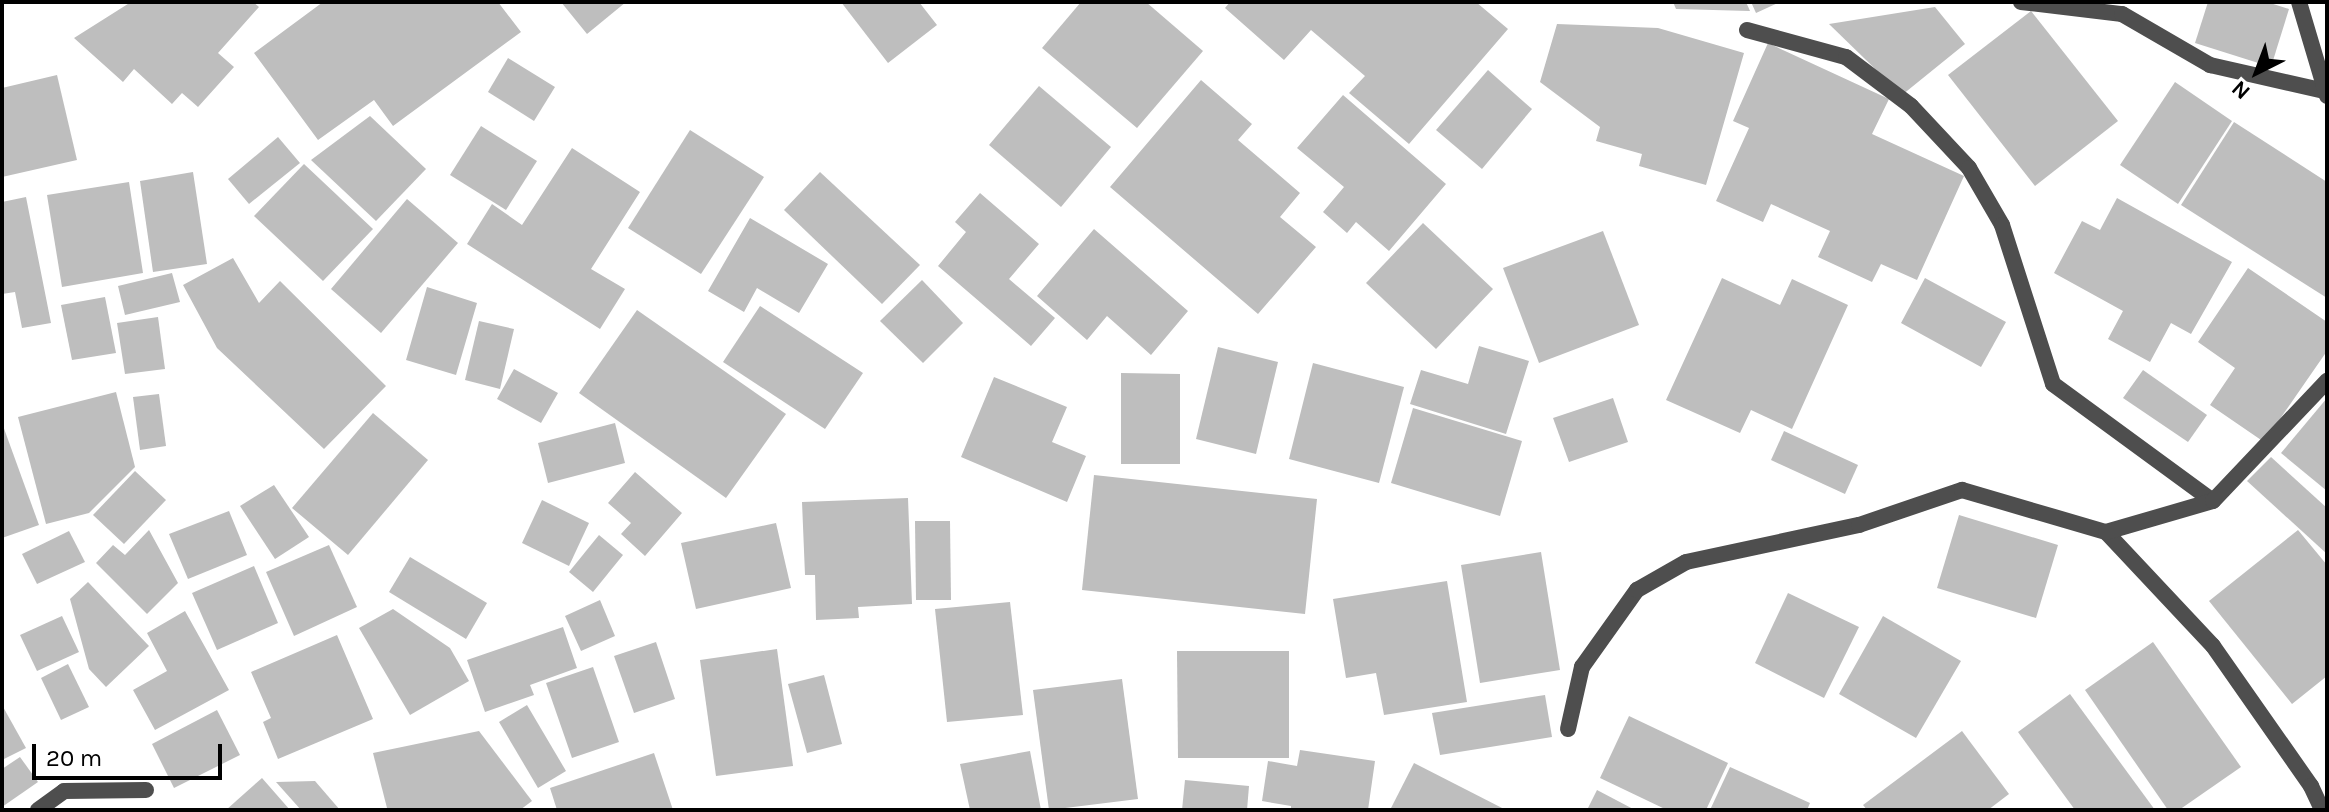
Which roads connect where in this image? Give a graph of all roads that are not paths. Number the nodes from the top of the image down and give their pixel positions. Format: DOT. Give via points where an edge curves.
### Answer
graph roads {
  1 [pos="2021,2"];
  2 [pos="2299,2"];
  3 [pos="1747,30"];
  4 [pos="2325,94"];
  5 [pos="2327,381"];
  6 [pos="2213,501"];
  7 [pos="2106,532"];
  8 [pos="1568,729"];
  9 [pos="146,790"];
  10 [pos="38,810"];
  11 [pos="2322,810"];
  1 -- 4 [label="street" via="2122,14 2210,65"];
  2 -- 4 [label="street"];
  3 -- 6 [label="street" via="1846,57 1911,106 1969,168 2002,225 2053,384"];
  5 -- 6 [label="street"];
  6 -- 7 [label="street"];
  7 -- 8 [label="street" via="1962,490 1859,525 1686,562 1637,590 1582,667"];
  7 -- 11 [label="street" via="2213,646 2311,786"];
  9 -- 10 [label="street" via="64,791"];
}
